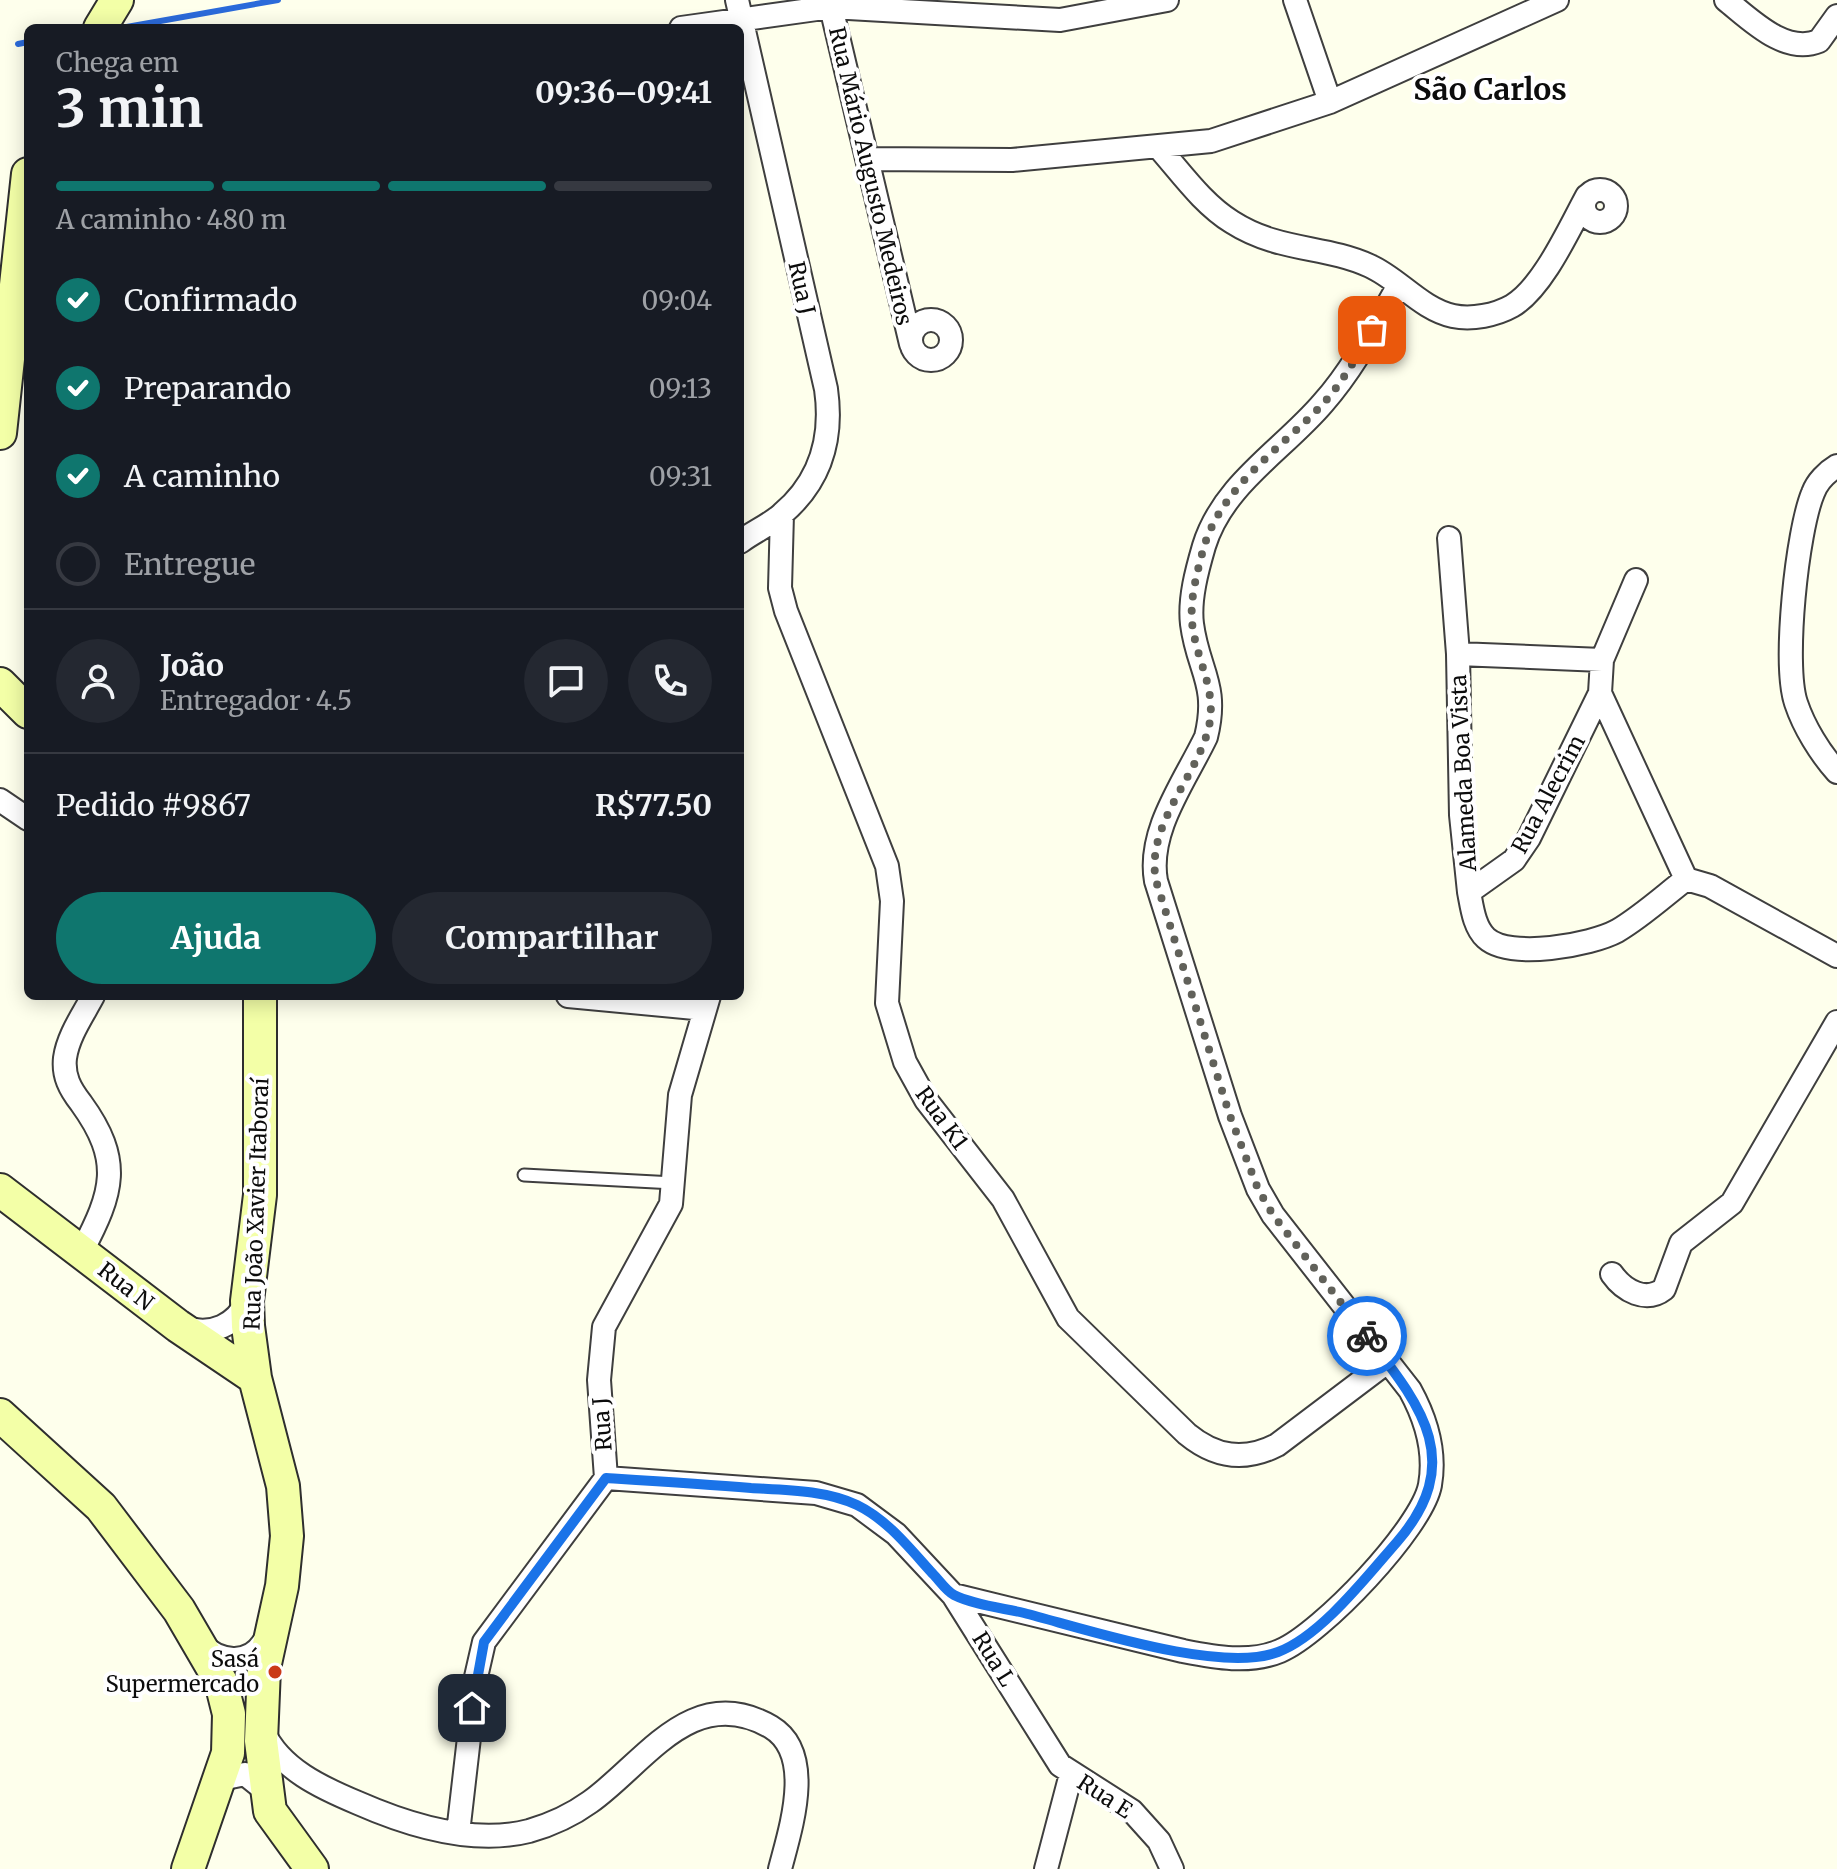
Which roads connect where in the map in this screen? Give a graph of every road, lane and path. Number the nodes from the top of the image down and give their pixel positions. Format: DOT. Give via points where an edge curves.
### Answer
graph roads {
  1 [pos="117,0"];
  2 [pos="1167,0"];
  3 [pos="1295,0"];
  4 [pos="1557,0"];
  5 [pos="1726,0"];
  6 [pos="831,7"];
  7 [pos="739,9"];
  8 [pos="1837,16"];
  9 [pos="102,24"];
  10 [pos="693,24"];
  11 [pos="744,31"];
  12 [pos="1330,102"];
  13 [pos="1160,149"];
  14 [pos="868,159"];
  15 [pos="1587,196"];
  16 [pos="24,211"];
  17 [pos="1399,285"];
  18 [pos="911,344"];
  19 [pos="0,433"];
  20 [pos="1837,466"];
  21 [pos="782,514"];
  22 [pos="1449,538"];
  23 [pos="744,539"];
  24 [pos="1636,580"];
  25 [pos="1458,654"];
  26 [pos="1602,660"];
  27 [pos="0,684"];
  28 [pos="1600,693"];
  29 [pos="24,708"];
  30 [pos="1837,772"];
  31 [pos="0,800"];
  32 [pos="24,816"];
  33 [pos="1686,879"];
  34 [pos="1469,892"];
  35 [pos="1837,956"];
  36 [pos="91,1000"];
  37 [pos="260,1000"];
  38 [pos="661,1000"];
  39 [pos="707,1002"];
  40 [pos="1837,1022"];
  41 [pos="524,1175"];
  42 [pos="674,1183"];
  43 [pos="0,1190"];
  44 [pos="82,1251"];
  45 [pos="1612,1274"];
  46 [pos="247,1301"];
  47 [pos="178,1326"];
  48 [pos="1387,1362"];
  49 [pos="255,1378"];
  50 [pos="0,1415"];
  51 [pos="606,1478"];
  52 [pos="953,1595"];
  53 [pos="276,1614"];
  54 [pos="263,1643"];
  55 [pos="204,1650"];
  56 [pos="255,1726"];
  57 [pos="224,1768"];
  58 [pos="295,1769"];
  59 [pos="1066,1770"];
  60 [pos="265,1784"];
  61 [pos="458,1833"];
  62 [pos="188,1869"];
  63 [pos="312,1869"];
  64 [pos="780,1869"];
  65 [pos="1046,1869"];
  66 [pos="1172,1869"];
  1 -- 9 [label="street"];
  2 -- 6 [label="street" via="1060,20"];
  3 -- 12 [label="street"];
  4 -- 12 [label="street"];
  5 -- 8 [label="street" via="1793,44 1819,41"];
  6 -- 7 [label="street"];
  6 -- 14 [label="street, Rua Mário Augusto Medeiros"];
  7 -- 10 [label="street"];
  11 -- 21 [label="street, Rua J" via="829,410 825,454"];
  12 -- 13 [label="street" via="1211,141"];
  13 -- 14 [label="street" via="1012,160"];
  13 -- 17 [label="street" via="1205,200 1254,235 1350,258"];
  14 -- 18 [label="street, Rua Mário Augusto Medeiros"];
  15 -- 17 [label="street" via="1532,288 1513,305 1488,315 1453,316"];
  16 -- 19 [label="street"];
  17 -- 48 [label="street" via="1323,404 1251,473 1210,529 1192,606 1192,624 1211,689 1210,721 1153,857 1230,1116 1258,1189"];
  20 -- 30 [label="street" via="1813,492 1800,556 1791,650 1796,701"];
  21 -- 23 [label="street, Rua J"];
  21 -- 48 [label="street, Rua K1" via="780,576 786,611 891,883 887,1003 896,1042 926,1100 1003,1199 1068,1318 1187,1434 1204,1448 1231,1456 1277,1445"];
  22 -- 25 [label="street, Alameda Boa Vista"];
  24 -- 26 [label="street, Rua Alecrim"];
  25 -- 26 [label="street, Alameda Boa Vista"];
  25 -- 34 [label="street, Alameda Boa Vista" via="1461,815"];
  26 -- 28 [label="street, Rua Alecrim"];
  27 -- 29 [label="street"];
  28 -- 33 [label="street"];
  28 -- 34 [label="street, Rua Alecrim" via="1529,838 1514,860"];
  31 -- 32 [label="street"];
  33 -- 34 [label="street" via="1618,930 1554,948 1516,948 1489,941 1477,925"];
  33 -- 35 [label="street" via="1710,886"];
  36 -- 44 [label="street" via="65,1058 69,1085 100,1137 109,1166 105,1208"];
  37 -- 46 [label="street, Rua João Xavier Itaboraí" via="260,1195"];
  38 -- 39 [label="street"];
  39 -- 42 [label="street, Rua J" via="680,1095"];
  40 -- 45 [label="street" via="1732,1203 1681,1243 1664,1289 1652,1295 1631,1292"];
  41 -- 42 [label="lane"];
  42 -- 51 [label="street, Rua J" via="663,1222 604,1327 599,1380"];
  43 -- 44 [label="street, Rua N"];
  44 -- 47 [label="street, Rua N"];
  46 -- 47 [label="street" via="238,1318 222,1327 203,1331"];
  46 -- 49 [label="street, Rua João Xavier Itaboraí"];
  47 -- 49 [label="street, Rua N"];
  48 -- 52 [label="street" via="1423,1412 1429,1438 1430,1485 1421,1511 1345,1600 1280,1652 1215,1657"];
  49 -- 53 [label="street, Rua João Xavier Itaboraí" via="286,1513 286,1560"];
  50 -- 55 [label="street" via="101,1507"];
  51 -- 52 [label="street, Rua L" via="837,1498 875,1515"];
  51 -- 61 [label="street, Rua J" via="484,1642"];
  52 -- 59 [label="street, Rua L"];
  53 -- 54 [label="street"];
  53 -- 56 [label="street, Rua João Xavier Itaboraí"];
  54 -- 55 [label="street" via="255,1653 235,1659"];
  54 -- 56 [label="street"];
  55 -- 56 [label="street"];
  55 -- 57 [label="street" via="226,1699"];
  56 -- 57 [label="street"];
  56 -- 58 [label="street"];
  56 -- 60 [label="street, Rua João Xavier Itaboraí"];
  57 -- 60 [label="street"];
  57 -- 62 [label="street"];
  58 -- 60 [label="street" via="276,1772"];
  58 -- 61 [label="street" via="378,1812"];
  59 -- 65 [label="street"];
  59 -- 66 [label="street, Rua E" via="1132,1811 1159,1841"];
  60 -- 63 [label="street, Rua João Xavier Itaboraí" via="278,1826"];
  61 -- 64 [label="street" via="514,1834 549,1824 592,1801 664,1735 730,1715 777,1730 793,1754 794,1802"];
}
